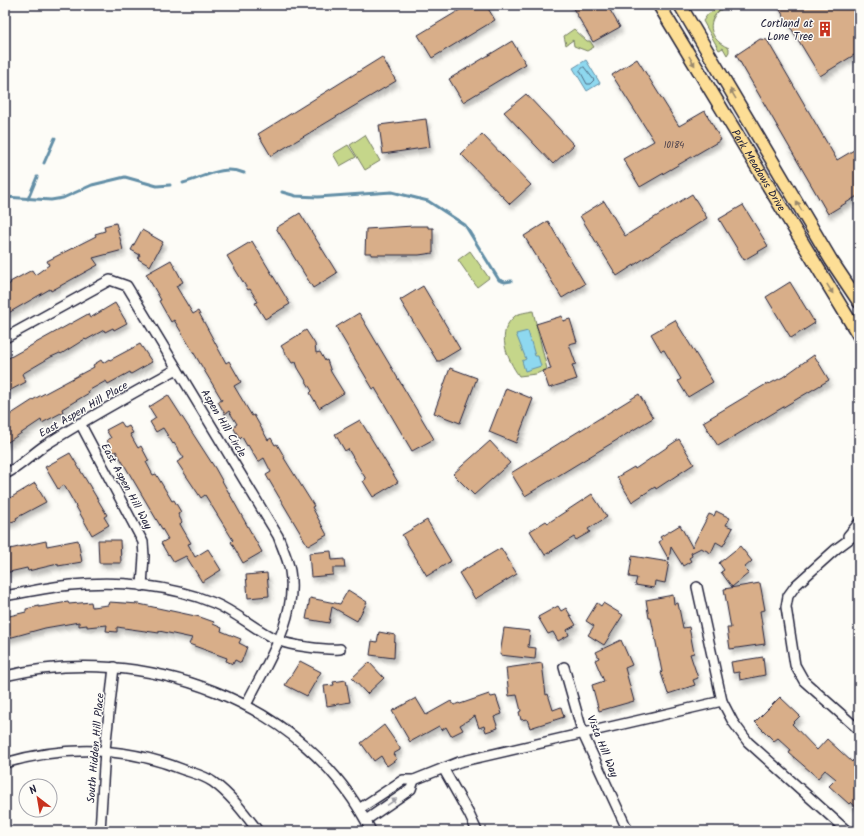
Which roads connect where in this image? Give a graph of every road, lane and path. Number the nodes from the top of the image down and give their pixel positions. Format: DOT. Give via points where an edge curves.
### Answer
graph roads {
  1 [pos="659,5"];
  2 [pos="680,5"];
  3 [pos="859,302"];
  4 [pos="859,336"];
  5 [pos="5,338"];
  6 [pos="177,369"];
  7 [pos="80,423"];
  8 [pos="5,474"];
  9 [pos="859,523"];
  10 [pos="859,532"];
  11 [pos="836,549"];
  12 [pos="142,586"];
  13 [pos="697,587"];
  14 [pos="5,596"];
  15 [pos="278,640"];
  16 [pos="340,649"];
  17 [pos="114,667"];
  18 [pos="564,667"];
  19 [pos="5,676"];
  20 [pos="722,701"];
  21 [pos="246,705"];
  22 [pos="859,730"];
  23 [pos="583,734"];
  24 [pos="105,750"];
  25 [pos="5,763"];
  26 [pos="443,768"];
  27 [pos="414,780"];
  28 [pos="359,808"];
  29 [pos="366,820"];
  30 [pos="100,831"];
  31 [pos="258,831"];
  32 [pos="371,831"];
  33 [pos="477,831"];
  34 [pos="628,831"];
  35 [pos="847,831"];
  1 -- 4 [label="main road, Park Meadows Drive, one-way"];
  3 -- 2 [label="main road, Park Meadows Drive, one-way" via="828,255"];
  5 -- 6 [label="street, Aspen Hill Circle" via="110,280 127,286"];
  6 -- 7 [label="street, East Aspen Hill Place"];
  6 -- 15 [label="street, Aspen Hill Circle" via="278,536 290,569 292,586 289,614"];
  7 -- 8 [label="street, East Aspen Hill Place" via="34,451 15,470"];
  7 -- 12 [label="street, East Aspen Hill Way" via="143,542"];
  9 -- 11 [label="street"];
  10 -- 11 [label="street"];
  11 -- 22 [label="street" via="796,585 788,596 786,606 795,666 804,681"];
  12 -- 14 [label="street" via="71,585"];
  12 -- 15 [label="street" via="188,594 215,604"];
  13 -- 20 [label="street"];
  15 -- 16 [label="street"];
  15 -- 21 [label="street, Aspen Hill Circle"];
  17 -- 19 [label="street" via="65,667"];
  17 -- 21 [label="street" via="196,683"];
  17 -- 24 [label="street, South Hidden Hill Place"];
  18 -- 23 [label="street, Vista Hill Way"];
  20 -- 23 [label="street"];
  20 -- 35 [label="street" via="748,742"];
  21 -- 28 [label="street" via="295,736 310,749 339,779"];
  23 -- 26 [label="street" via="459,762"];
  23 -- 34 [label="street, Vista Hill Way"];
  24 -- 25 [label="street" via="58,751"];
  24 -- 30 [label="street, South Hidden Hill Place"];
  24 -- 31 [label="street" via="159,760 211,780 229,795"];
  26 -- 27 [label="street"];
  26 -- 33 [label="street"];
  27 -- 28 [label="street" via="403,780"];
  29 -- 27 [label="street, one-way" via="411,789"];
  28 -- 29 [label="street"];
  29 -- 32 [label="street"];
}
